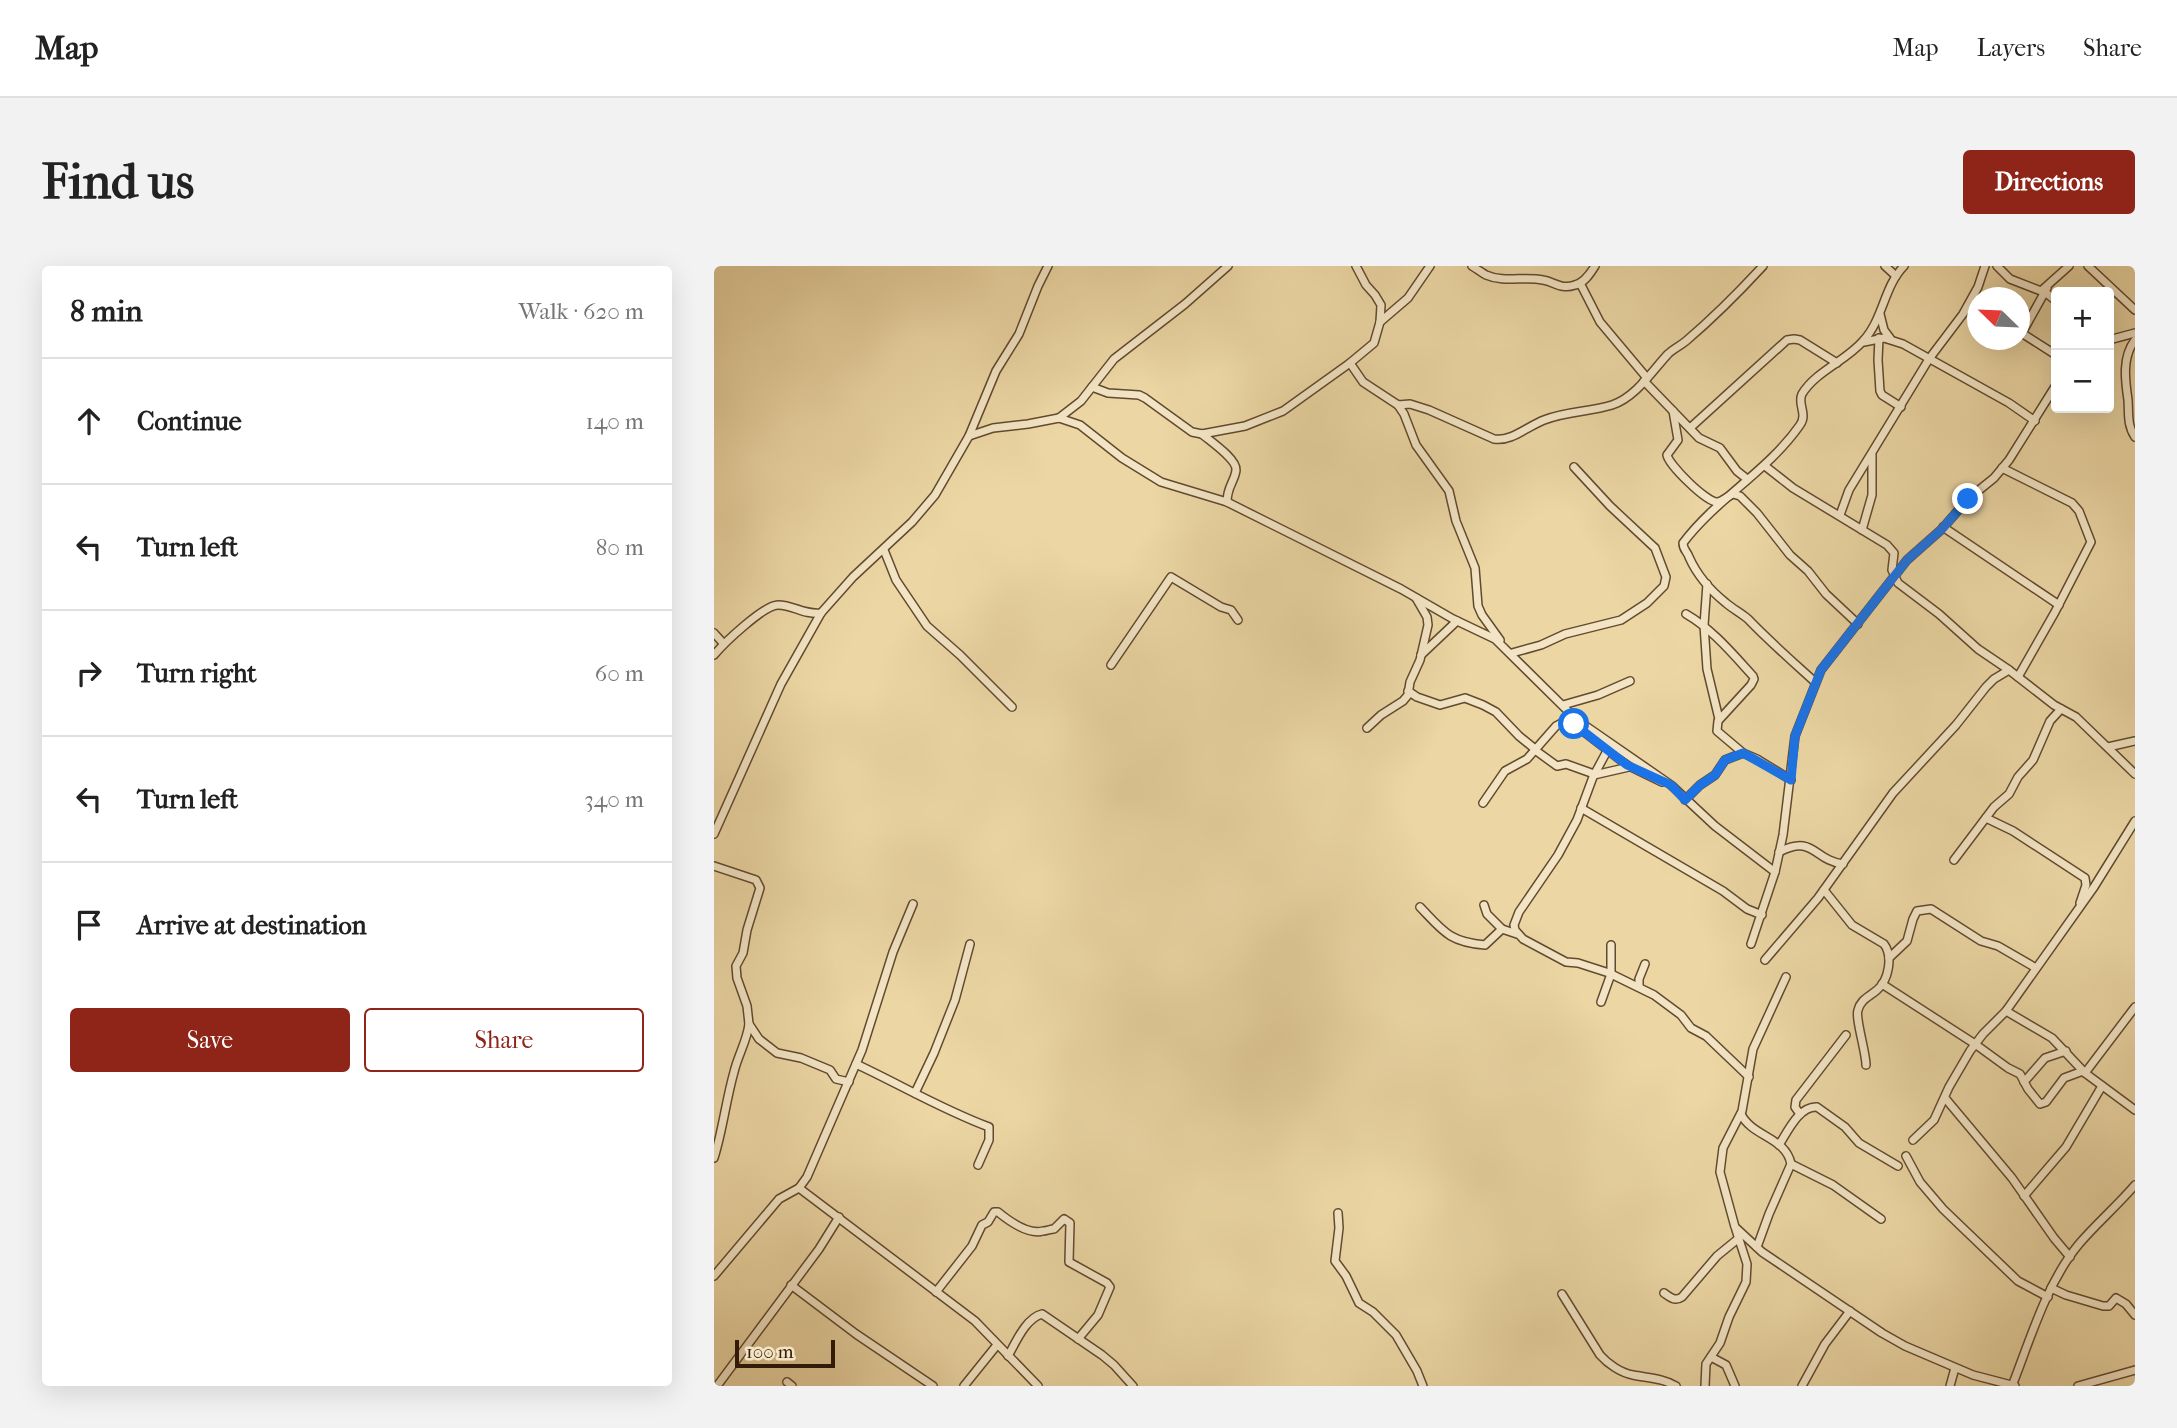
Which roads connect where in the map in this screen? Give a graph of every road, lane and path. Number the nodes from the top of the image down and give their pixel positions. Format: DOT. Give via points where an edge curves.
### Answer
graph roads {
  1 [pos="1048,266"];
  2 [pos="1228,266"];
  3 [pos="1356,266"];
  4 [pos="1430,266"];
  5 [pos="1472,266"];
  6 [pos="1595,266"];
  7 [pos="1763,266"];
  8 [pos="1885,266"];
  9 [pos="1904,266"];
  10 [pos="1985,266"];
  11 [pos="1997,266"];
  12 [pos="2069,266"];
  13 [pos="2088,266"];
  14 [pos="1896,276"];
  15 [pos="1580,283"];
  16 [pos="1979,287"];
  17 [pos="2046,290"];
  18 [pos="2051,296"];
  19 [pos="1967,310"];
  20 [pos="2135,310"];
  21 [pos="1880,313"];
  22 [pos="2030,317"];
  23 [pos="1380,322"];
  24 [pos="2135,332"];
  25 [pos="1879,338"];
  26 [pos="2030,338"];
  27 [pos="2114,338"];
  28 [pos="1891,339"];
  29 [pos="2135,340"];
  30 [pos="1863,342"];
  31 [pos="2051,352"];
  32 [pos="1929,359"];
  33 [pos="1350,363"];
  34 [pos="1837,363"];
  35 [pos="1646,379"];
  36 [pos="1092,387"];
  37 [pos="2051,394"];
  38 [pos="1398,405"];
  39 [pos="1901,407"];
  40 [pos="1673,411"];
  41 [pos="1059,418"];
  42 [pos="2035,421"];
  43 [pos="1689,428"];
  44 [pos="1202,435"];
  45 [pos="969,436"];
  46 [pos="2135,437"];
  47 [pos="1872,452"];
  48 [pos="1765,466"];
  49 [pos="1574,467"];
  50 [pos="2003,468"];
  51 [pos="1747,479"];
  52 [pos="1727,497"];
  53 [pos="1227,502"];
  54 [pos="1840,515"];
  55 [pos="1943,527"];
  56 [pos="1862,530"];
  57 [pos="884,550"];
  58 [pos="1894,577"];
  59 [pos="1707,584"];
  60 [pos="1416,597"];
  61 [pos="2059,606"];
  62 [pos="821,613"];
  63 [pos="1686,614"];
  64 [pos="1238,620"];
  65 [pos="1457,621"];
  66 [pos="1858,624"];
  67 [pos="1704,625"];
  68 [pos="714,633"];
  69 [pos="723,643"];
  70 [pos="1502,644"];
  71 [pos="1512,653"];
  72 [pos="714,654"];
  73 [pos="1421,656"];
  74 [pos="1111,665"];
  75 [pos="2009,670"];
  76 [pos="2018,677"];
  77 [pos="1630,681"];
  78 [pos="1815,682"];
  79 [pos="1408,691"];
  80 [pos="1563,705"];
  81 [pos="1012,707"];
  82 [pos="2061,709"];
  83 [pos="1719,719"];
  84 [pos="1367,728"];
  85 [pos="2135,741"];
  86 [pos="2108,747"];
  87 [pos="1535,750"];
  88 [pos="1607,751"];
  89 [pos="1743,753"];
  90 [pos="1630,767"];
  91 [pos="1594,774"];
  92 [pos="2135,774"];
  93 [pos="1791,780"];
  94 [pos="1671,785"];
  95 [pos="1685,800"];
  96 [pos="1483,803"];
  97 [pos="1581,807"];
  98 [pos="1986,818"];
  99 [pos="2135,823"];
  100 [pos="715,831"];
  101 [pos="1779,852"];
  102 [pos="1954,860"];
  103 [pos="1843,864"];
  104 [pos="714,866"];
  105 [pos="1775,873"];
  106 [pos="1824,890"];
  107 [pos="913,904"];
  108 [pos="1484,905"];
  109 [pos="1420,906"];
  110 [pos="2078,909"];
  111 [pos="1762,915"];
  112 [pos="1502,929"];
  113 [pos="1520,935"];
  114 [pos="971,944"];
  115 [pos="1611,944"];
  116 [pos="1751,944"];
  117 [pos="1888,958"];
  118 [pos="1765,960"];
  119 [pos="1645,964"];
  120 [pos="2036,968"];
  121 [pos="1611,974"];
  122 [pos="1786,977"];
  123 [pos="1882,984"];
  124 [pos="1639,987"];
  125 [pos="1601,1002"];
  126 [pos="2135,1007"];
  127 [pos="2006,1012"];
  128 [pos="749,1024"];
  129 [pos="1846,1035"];
  130 [pos="1975,1044"];
  131 [pos="2066,1051"];
  132 [pos="856,1064"];
  133 [pos="1867,1065"];
  134 [pos="2084,1072"];
  135 [pos="1749,1077"];
  136 [pos="849,1082"];
  137 [pos="2024,1082"];
  138 [pos="2102,1086"];
  139 [pos="915,1093"];
  140 [pos="1945,1098"];
  141 [pos="2135,1110"];
  142 [pos="1800,1114"];
  143 [pos="1741,1115"];
  144 [pos="1913,1140"];
  145 [pos="1779,1145"];
  146 [pos="1906,1156"];
  147 [pos="714,1158"];
  148 [pos="1791,1164"];
  149 [pos="978,1165"];
  150 [pos="1898,1166"];
  151 [pos="2135,1185"];
  152 [pos="799,1188"];
  153 [pos="2024,1196"];
  154 [pos="1338,1213"];
  155 [pos="839,1217"];
  156 [pos="1881,1219"];
  157 [pos="1735,1227"];
  158 [pos="1739,1237"];
  159 [pos="1757,1247"];
  160 [pos="2070,1257"];
  161 [pos="714,1276"];
  162 [pos="791,1285"];
  163 [pos="2051,1289"];
  164 [pos="936,1292"];
  165 [pos="1664,1293"];
  166 [pos="1562,1294"];
  167 [pos="2048,1297"];
  168 [pos="1850,1311"];
  169 [pos="2135,1315"];
  170 [pos="1078,1339"];
  171 [pos="998,1345"];
  172 [pos="1008,1356"];
  173 [pos="1711,1357"];
  174 [pos="1955,1368"];
  175 [pos="2135,1370"];
  176 [pos="717,1386"];
  177 [pos="933,1386"];
  178 [pos="964,1386"];
  179 [pos="1038,1386"];
  180 [pos="1133,1386"];
  181 [pos="1423,1386"];
  182 [pos="1676,1386"];
  183 [pos="1705,1386"];
  184 [pos="1735,1386"];
  185 [pos="1802,1386"];
  186 [pos="1950,1386"];
  187 [pos="2013,1386"];
  188 [pos="2078,1386"];
  1 -- 45 [label="street"];
  2 -- 36 [label="street" via="1114,359"];
  3 -- 23 [label="street" via="1381,305"];
  4 -- 23 [label="street" via="1408,298"];
  5 -- 15 [label="street" via="1506,279 1542,279 1559,287"];
  6 -- 15 [label="street"];
  7 -- 35 [label="street"];
  8 -- 14 [label="street"];
  9 -- 14 [label="street"];
  10 -- 16 [label="street"];
  11 -- 17 [label="street" via="2011,279"];
  12 -- 17 [label="street"];
  13 -- 20 [label="street"];
  14 -- 21 [label="street"];
  15 -- 35 [label="street" via="1600,323"];
  17 -- 18 [label="street"];
  17 -- 22 [label="street"];
  19 -- 32 [label="street"];
  21 -- 28 [label="street"];
  21 -- 30 [label="street"];
  23 -- 33 [label="street" via="1374,343"];
  24 -- 27 [label="street"];
  25 -- 28 [label="street"];
  25 -- 30 [label="street"];
  25 -- 39 [label="street" via="1880,391"];
  26 -- 31 [label="street"];
  28 -- 32 [label="street"];
  29 -- 46 [label="street" via="2125,381 2129,425"];
  30 -- 34 [label="street"];
  32 -- 39 [label="street"];
  32 -- 42 [label="street"];
  33 -- 38 [label="street" via="1363,382"];
  33 -- 44 [label="street" via="1283,411 1245,426"];
  34 -- 43 [label="street" via="1797,339 1787,340"];
  34 -- 48 [label="street" via="1803,393 1801,423"];
  35 -- 38 [label="street" via="1613,405 1545,419 1502,440 1429,410"];
  35 -- 40 [label="street"];
  36 -- 41 [label="street"];
  36 -- 44 [label="street" via="1144,398"];
  37 -- 42 [label="street"];
  38 -- 70 [label="street" via="1416,444 1447,484 1475,568 1478,606"];
  39 -- 47 [label="street"];
  40 -- 43 [label="street"];
  40 -- 52 [label="street" via="1678,440 1668,461 1712,500 1720,502"];
  41 -- 45 [label="street"];
  41 -- 53 [label="street" via="1080,425 1161,482"];
  42 -- 50 [label="street"];
  43 -- 51 [label="street" via="1720,448"];
  44 -- 53 [label="street" via="1235,465"];
  45 -- 57 [label="street" via="935,495"];
  47 -- 54 [label="street"];
  47 -- 56 [label="street" via="1872,495"];
  48 -- 51 [label="street"];
  48 -- 54 [label="street"];
  49 -- 71 [label="street" via="1655,548 1666,577 1664,586 1621,620"];
  50 -- 55 [label="street"];
  50 -- 61 [label="street" via="2073,503 2091,540"];
  51 -- 52 [label="street"];
  52 -- 59 [label="street" via="1683,543 1692,566"];
  52 -- 66 [label="street" via="1740,496"];
  53 -- 60 [label="street"];
  54 -- 56 [label="street"];
  55 -- 58 [label="street"];
  55 -- 61 [label="street"];
  56 -- 58 [label="street" via="1893,551"];
  57 -- 62 [label="street"];
  57 -- 81 [label="street" via="896,580 927,626"];
  58 -- 66 [label="street"];
  58 -- 75 [label="street"];
  59 -- 67 [label="street"];
  59 -- 78 [label="street"];
  60 -- 65 [label="street"];
  60 -- 73 [label="street" via="1428,625"];
  61 -- 76 [label="street"];
  62 -- 69 [label="street" via="768,607"];
  62 -- 100 [label="street" via="781,684"];
  63 -- 67 [label="street"];
  64 -- 74 [label="street" via="1231,610 1171,577"];
  65 -- 70 [label="street"];
  65 -- 73 [label="street"];
  66 -- 78 [label="street"];
  67 -- 83 [label="street" via="1707,670"];
  67 -- 83 [label="street" via="1754,679"];
  68 -- 69 [label="street"];
  69 -- 72 [label="street"];
  70 -- 71 [label="street"];
  71 -- 80 [label="street"];
  73 -- 79 [label="street"];
  75 -- 76 [label="street"];
  75 -- 103 [label="street" via="1986,687 1893,793"];
  76 -- 82 [label="street"];
  77 -- 80 [label="street"];
  78 -- 93 [label="street" via="1795,736"];
  79 -- 84 [label="street" via="1403,701"];
  79 -- 87 [label="street" via="1440,705 1465,698 1483,705"];
  80 -- 94 [label="street" via="1577,720"];
  82 -- 86 [label="street"];
  82 -- 98 [label="street" via="2050,721 2033,760"];
  83 -- 89 [label="street" via="1717,731"];
  85 -- 86 [label="street"];
  86 -- 92 [label="street"];
  87 -- 88 [label="street" via="1565,721"];
  87 -- 91 [label="street" via="1558,766 1566,764"];
  87 -- 96 [label="street" via="1527,760 1505,771"];
  88 -- 90 [label="street"];
  88 -- 91 [label="street"];
  89 -- 93 [label="street"];
  89 -- 95 [label="street" via="1725,760 1715,775"];
  90 -- 91 [label="street"];
  90 -- 94 [label="street"];
  91 -- 97 [label="street"];
  93 -- 101 [label="street"];
  94 -- 95 [label="street"];
  95 -- 105 [label="street"];
  97 -- 111 [label="street"];
  97 -- 113 [label="street" via="1558,855 1515,920"];
  98 -- 102 [label="street"];
  98 -- 110 [label="street" via="2085,878"];
  99 -- 110 [label="street"];
  101 -- 103 [label="street" via="1807,846 1829,861"];
  101 -- 105 [label="street"];
  103 -- 106 [label="street"];
  104 -- 128 [label="street" via="755,880 760,888 736,966"];
  105 -- 111 [label="street"];
  106 -- 117 [label="street" via="1852,925 1886,945"];
  106 -- 118 [label="street"];
  107 -- 132 [label="street"];
  108 -- 112 [label="street"];
  109 -- 112 [label="street" via="1456,940 1485,945"];
  110 -- 120 [label="street"];
  111 -- 116 [label="street"];
  112 -- 113 [label="street"];
  113 -- 121 [label="street" via="1566,962"];
  114 -- 139 [label="street" via="955,1000"];
  115 -- 121 [label="street"];
  117 -- 120 [label="street" via="1907,941 1917,911 1931,909"];
  117 -- 123 [label="street"];
  119 -- 124 [label="street"];
  120 -- 127 [label="street"];
  121 -- 124 [label="street"];
  121 -- 125 [label="street"];
  122 -- 135 [label="street" via="1753,1049"];
  123 -- 130 [label="street"];
  123 -- 133 [label="street" via="1863,1001 1857,1014"];
  124 -- 135 [label="street" via="1681,1015"];
  126 -- 134 [label="street"];
  127 -- 130 [label="street"];
  127 -- 131 [label="street"];
  128 -- 136 [label="street" via="777,1053 802,1058"];
  128 -- 147 [label="street"];
  129 -- 142 [label="street" via="1796,1100"];
  130 -- 137 [label="street" via="2020,1074"];
  130 -- 140 [label="street"];
  131 -- 134 [label="street"];
  131 -- 137 [label="street" via="2045,1058"];
  132 -- 136 [label="street"];
  132 -- 139 [label="street"];
  134 -- 137 [label="street" via="2060,1081 2043,1104"];
  134 -- 138 [label="street"];
  135 -- 143 [label="street"];
  136 -- 152 [label="street"];
  138 -- 141 [label="street"];
  138 -- 153 [label="street" via="2066,1147"];
  139 -- 149 [label="street" via="990,1127"];
  140 -- 144 [label="street" via="1932,1124"];
  140 -- 153 [label="street"];
  142 -- 145 [label="street"];
  142 -- 150 [label="street" via="1817,1107 1859,1143"];
  143 -- 145 [label="street" via="1755,1131"];
  143 -- 157 [label="street" via="1727,1138 1720,1164"];
  145 -- 148 [label="street"];
  146 -- 167 [label="street" via="1943,1209 2018,1281"];
  148 -- 156 [label="street" via="1833,1185"];
  148 -- 159 [label="street"];
  151 -- 160 [label="street"];
  152 -- 155 [label="street"];
  152 -- 161 [label="street" via="779,1199"];
  153 -- 160 [label="street"];
  154 -- 181 [label="street" via="1335,1261 1359,1303 1396,1335"];
  155 -- 162 [label="street"];
  155 -- 164 [label="street"];
  157 -- 158 [label="street"];
  157 -- 159 [label="street"];
  158 -- 165 [label="street" via="1682,1297 1671,1299"];
  158 -- 173 [label="street" via="1747,1264 1746,1282"];
  159 -- 168 [label="street"];
  160 -- 163 [label="street"];
  162 -- 176 [label="street"];
  162 -- 177 [label="street"];
  163 -- 167 [label="street"];
  163 -- 169 [label="street" via="2103,1306 2116,1298"];
  164 -- 170 [label="street" via="994,1212 1025,1229 1040,1231 1054,1229 1064,1219 1070,1223 1069,1262 1110,1287 1098,1315"];
  164 -- 171 [label="street"];
  166 -- 182 [label="street" via="1605,1361 1630,1375"];
  167 -- 187 [label="street"];
  168 -- 174 [label="street" via="1905,1346"];
  168 -- 185 [label="street"];
  170 -- 172 [label="street" via="1039,1313"];
  170 -- 180 [label="street" via="1114,1365"];
  171 -- 172 [label="street"];
  171 -- 178 [label="street"];
  172 -- 179 [label="street"];
  173 -- 183 [label="street"];
  173 -- 184 [label="street" via="1726,1365"];
  174 -- 186 [label="street"];
  174 -- 187 [label="street"];
  175 -- 188 [label="street"];
}
